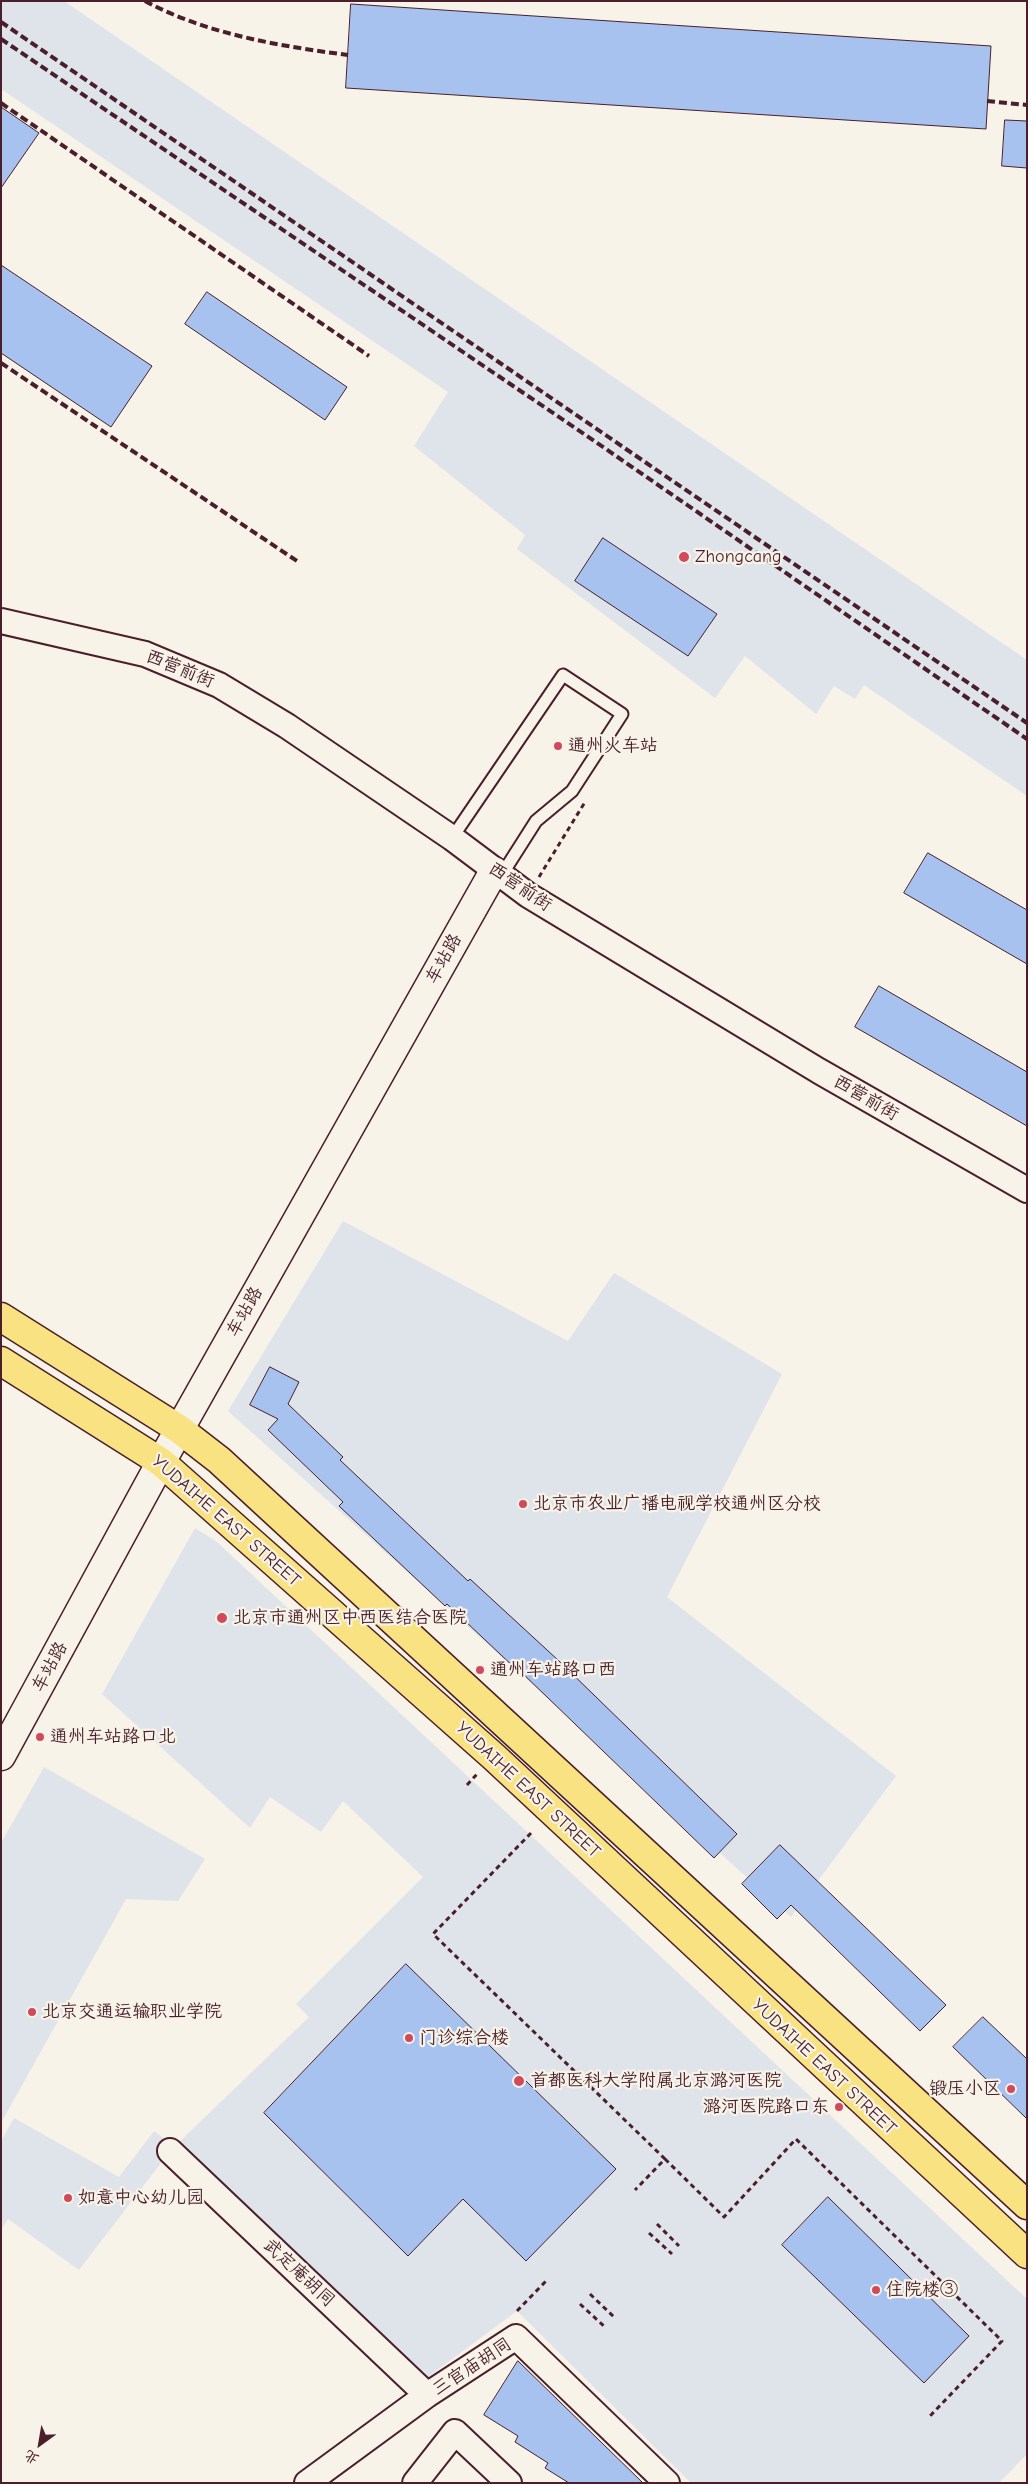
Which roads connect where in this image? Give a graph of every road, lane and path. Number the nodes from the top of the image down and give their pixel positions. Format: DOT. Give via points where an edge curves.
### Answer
graph roads {
  1 [pos="1,621"];
  2 [pos="452,838"];
  3 [pos="497,873"];
  4 [pos="1027,1190"];
  5 [pos="1,1317"];
  6 [pos="1,1362"];
  7 [pos="179,1429"];
  8 [pos="161,1462"];
  9 [pos="1,1756"];
  10 [pos="531,1833"];
  11 [pos="170,2151"];
  12 [pos="665,2159"];
  13 [pos="635,2190"];
  14 [pos="1027,2205"];
  15 [pos="658,2224"];
  16 [pos="649,2233"];
  17 [pos="680,2246"];
  18 [pos="672,2254"];
  19 [pos="1027,2254"];
  20 [pos="546,2281"];
  21 [pos="590,2294"];
  22 [pos="580,2304"];
  23 [pos="517,2311"];
  24 [pos="615,2318"];
  25 [pos="606,2328"];
  26 [pos="427,2395"];
  27 [pos="930,2416"];
  28 [pos="307,2483"];
  29 [pos="415,2483"];
  30 [pos="510,2483"];
  31 [pos="667,2483"];
  1 -- 2 [label="street, 西营前街" via="145,654 219,685 287,726"];
  2 -- 3 [label="street, 西营前街"];
  2 -- 3 [label="lane" via="563,675 622,714 572,791 536,821"];
  3 -- 4 [label="street, 西营前街" via="528,895 819,1071"];
  3 -- 7 [label="street, 车站路"];
  5 -- 7 [label="main road, YUDAIHE EAST STREET"];
  6 -- 8 [label="main road, YUDAIHE EAST STREET"];
  7 -- 8 [label="street, 车站路"];
  7 -- 14 [label="main road, YUDAIHE EAST STREET" via="264,1500"];
  8 -- 9 [label="street, 车站路"];
  8 -- 19 [label="main road, YUDAIHE EAST STREET" via="494,1757"];
  10 -- 12 [label="path" via="433,1934"];
  11 -- 26 [label="street, 武定庵胡同"];
  12 -- 13 [label="path"];
  12 -- 27 [label="path" via="724,2217 796,2139 1002,2341"];
  15 -- 17 [label="path"];
  16 -- 18 [label="path"];
  20 -- 23 [label="path"];
  21 -- 24 [label="path"];
  22 -- 25 [label="path"];
  26 -- 28 [label="street, 三官庙胡同"];
  26 -- 31 [label="street, 三官庙胡同" via="516,2336"];
  29 -- 30 [label="street" via="455,2432"];
}
